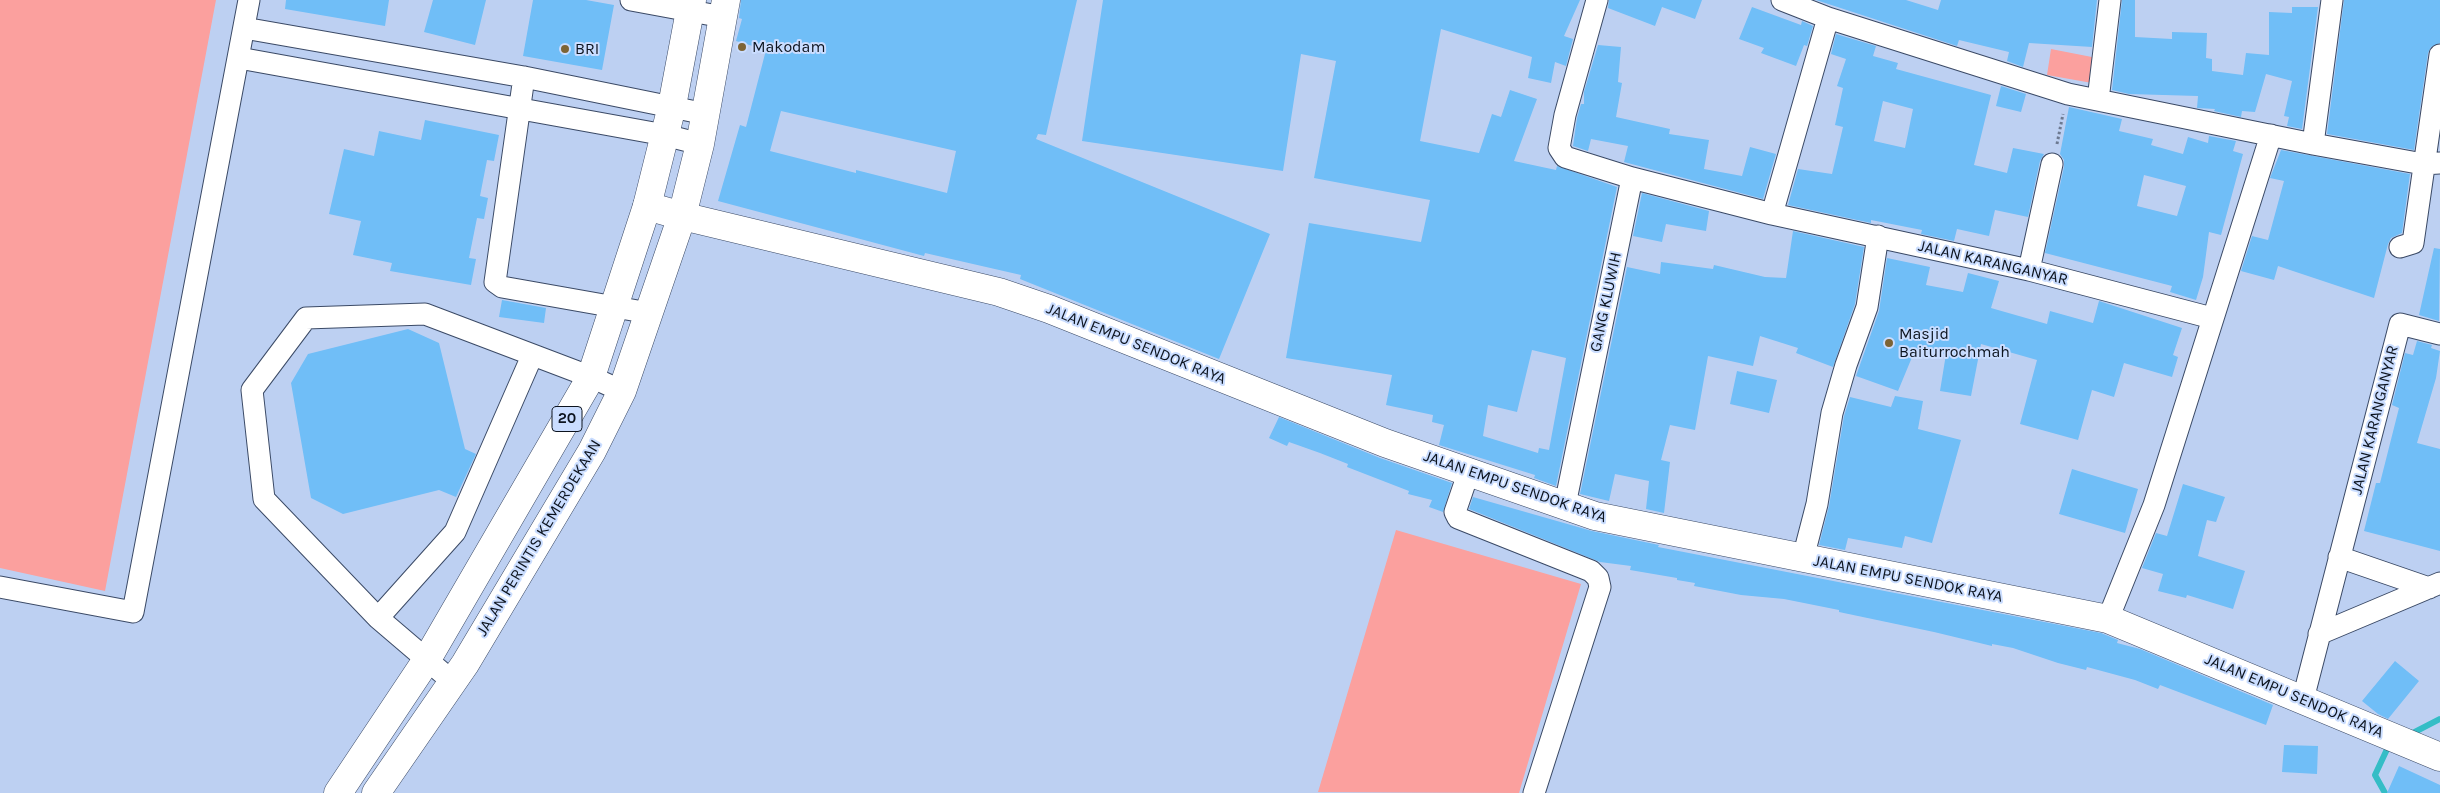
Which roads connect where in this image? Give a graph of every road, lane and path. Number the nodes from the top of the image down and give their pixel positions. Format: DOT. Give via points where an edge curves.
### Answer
graph roads {
  1 [pos="249,0"];
  2 [pos="632,0"];
  3 [pos="1597,0"];
  4 [pos="1782,0"];
  5 [pos="2110,0"];
  6 [pos="2332,0"];
  7 [pos="692,6"];
  8 [pos="725,9"];
  9 [pos="1828,18"];
  10 [pos="244,28"];
  11 [pos="239,58"];
  12 [pos="2440,61"];
  13 [pos="524,77"];
  14 [pos="2068,94"];
  15 [pos="2098,100"];
  16 [pos="672,106"];
  17 [pos="520,110"];
  18 [pos="706,114"];
  19 [pos="666,135"];
  20 [pos="2271,135"];
  21 [pos="700,144"];
  22 [pos="2313,144"];
  23 [pos="2432,163"];
  24 [pos="2052,164"];
  25 [pos="1632,178"];
  26 [pos="647,206"];
  27 [pos="1772,214"];
  28 [pos="682,216"];
  29 [pos="1878,236"];
  30 [pos="2400,247"];
  31 [pos="2029,270"];
  32 [pos="616,306"];
  33 [pos="649,313"];
  34 [pos="2212,318"];
  35 [pos="2440,334"];
  36 [pos="532,356"];
  37 [pos="592,377"];
  38 [pos="622,391"];
  39 [pos="1469,471"];
  40 [pos="1565,505"];
  41 [pos="2339,557"];
  42 [pos="1803,558"];
  43 [pos="2435,585"];
  44 [pos="0,588"];
  45 [pos="378,618"];
  46 [pos="2108,619"];
  47 [pos="2320,634"];
  48 [pos="426,661"];
  49 [pos="452,682"];
  50 [pos="2303,699"];
  51 [pos="2434,754"];
  52 [pos="338,793"];
  53 [pos="376,793"];
  54 [pos="1534,793"];
  1 -- 10 [label="street"];
  2 -- 7 [label="street, JALAN PERINTIS KEMERDEKAAN"];
  3 -- 25 [label="street" via="1559,148 1565,158"];
  4 -- 9 [label="street"];
  5 -- 15 [label="street"];
  6 -- 22 [label="street"];
  7 -- 8 [label="street, JALAN PERINTIS KEMERDEKAAN"];
  7 -- 16 [label="main road, 20"];
  8 -- 18 [label="main road, JALAN PERINTIS KEMERDEKAAN / 20"];
  9 -- 14 [label="street"];
  9 -- 27 [label="street"];
  10 -- 11 [label="street"];
  10 -- 13 [label="street"];
  11 -- 17 [label="street"];
  11 -- 44 [label="street" via="133,612"];
  12 -- 23 [label="street"];
  13 -- 16 [label="street"];
  13 -- 17 [label="street"];
  14 -- 15 [label="street"];
  14 -- 24 [label="path"];
  15 -- 20 [label="street"];
  16 -- 18 [label="street"];
  16 -- 19 [label="main road, 20"];
  17 -- 19 [label="street"];
  17 -- 32 [label="street" via="495,282 502,287"];
  18 -- 21 [label="main road, JALAN PERINTIS KEMERDEKAAN / 20"];
  19 -- 21 [label="street"];
  19 -- 26 [label="main road, 20"];
  20 -- 22 [label="street"];
  20 -- 34 [label="street"];
  21 -- 28 [label="main road, JALAN PERINTIS KEMERDEKAAN / 20"];
  22 -- 23 [label="street"];
  23 -- 30 [label="street" via="2413,243"];
  24 -- 31 [label="street"];
  25 -- 27 [label="street, JALAN KARANGANYAR"];
  25 -- 40 [label="street, GANG KLUWIH"];
  26 -- 28 [label="main road"];
  26 -- 32 [label="main road, 20"];
  27 -- 29 [label="street, JALAN KARANGANYAR"];
  28 -- 33 [label="main road, JALAN PERINTIS KEMERDEKAAN / 20"];
  28 -- 39 [label="main road, JALAN EMPU SENDOK RAYA" via="1007,295 1385,443"];
  29 -- 31 [label="street, JALAN KARANGANYAR"];
  29 -- 42 [label="street" via="1867,307 1832,413 1817,504"];
  31 -- 34 [label="street, JALAN KARANGANYAR"];
  32 -- 33 [label="street"];
  32 -- 37 [label="main road, 20"];
  33 -- 38 [label="main road, JALAN PERINTIS KEMERDEKAAN / 20"];
  34 -- 46 [label="street" via="2154,505"];
  35 -- 41 [label="street, JALAN KARANGANYAR" via="2400,324"];
  36 -- 37 [label="street"];
  36 -- 45 [label="street" via="455,532"];
  36 -- 45 [label="street" via="425,314 306,318 252,390 264,499"];
  37 -- 38 [label="street"];
  37 -- 48 [label="main road, 20"];
  38 -- 49 [label="main road, JALAN PERINTIS KEMERDEKAAN / 20" via="592,451"];
  39 -- 40 [label="main road, JALAN EMPU SENDOK RAYA"];
  39 -- 54 [label="street" via="1455,512 1458,518 1591,571 1598,578 1600,587"];
  40 -- 42 [label="main road, JALAN EMPU SENDOK RAYA" via="1595,516"];
  41 -- 43 [label="street"];
  41 -- 47 [label="street, JALAN KARANGANYAR"];
  42 -- 46 [label="main road, JALAN EMPU SENDOK RAYA"];
  43 -- 47 [label="street"];
  45 -- 48 [label="street"];
  46 -- 50 [label="main road, JALAN EMPU SENDOK RAYA"];
  47 -- 50 [label="street, JALAN KARANGANYAR"];
  48 -- 49 [label="street"];
  48 -- 52 [label="main road, 20"];
  49 -- 53 [label="main road, JALAN PERINTIS KEMERDEKAAN / 20"];
  50 -- 51 [label="main road, JALAN EMPU SENDOK RAYA"];
}
